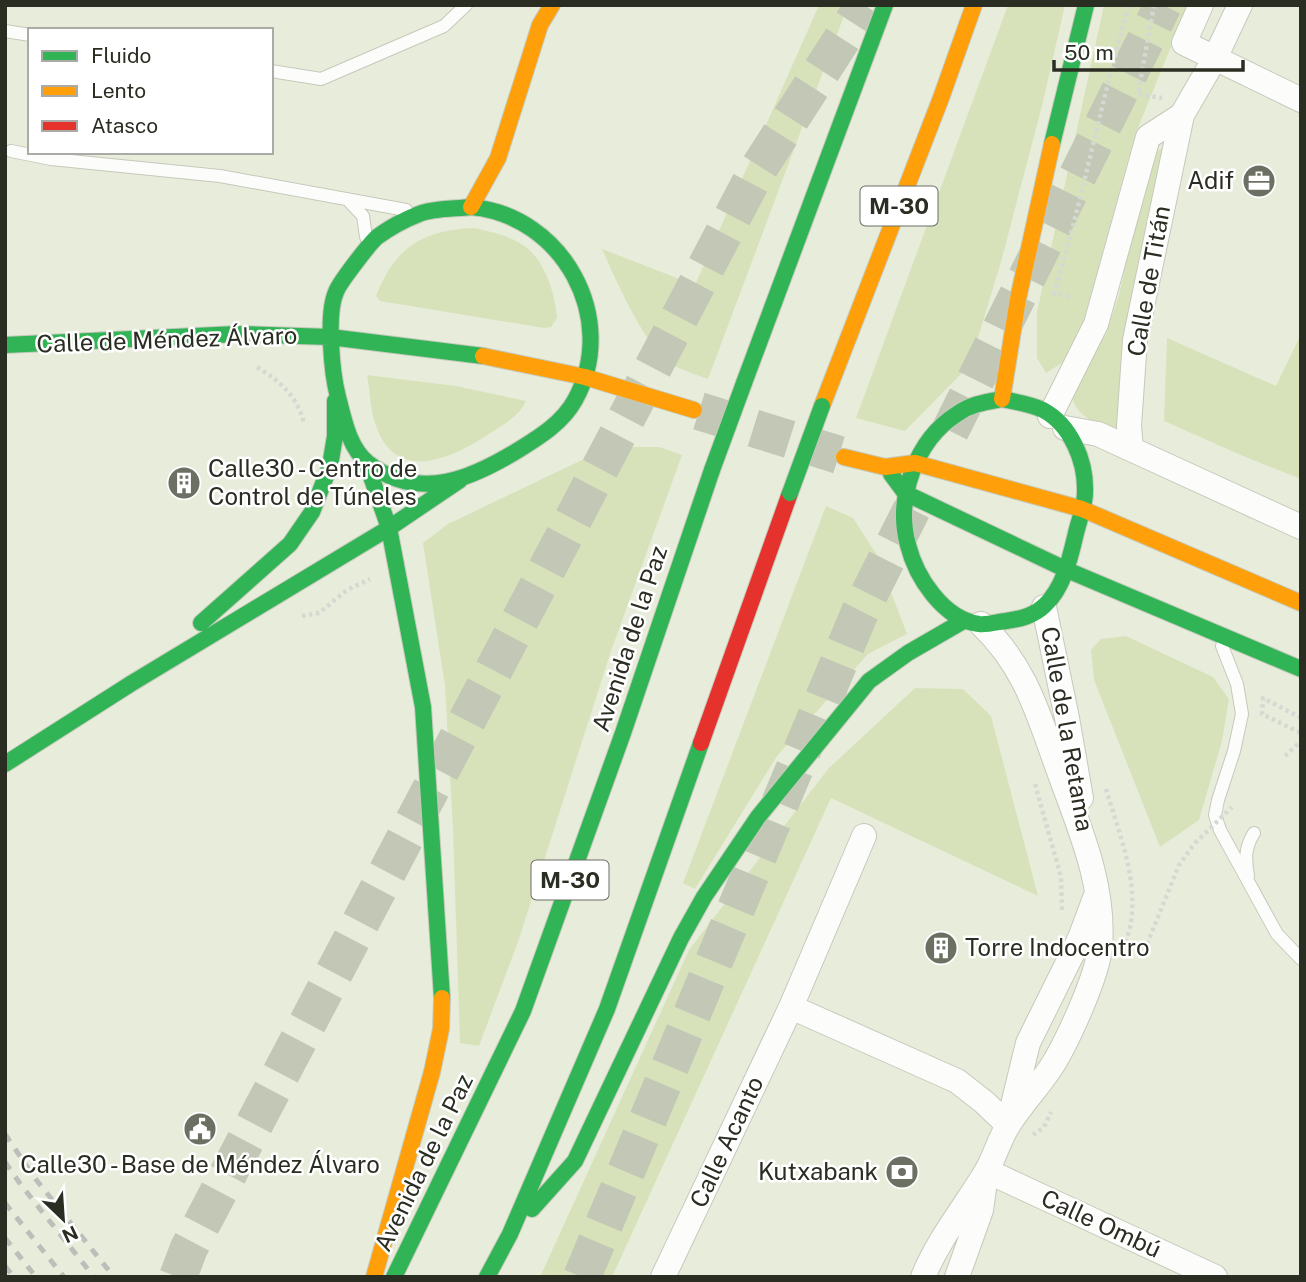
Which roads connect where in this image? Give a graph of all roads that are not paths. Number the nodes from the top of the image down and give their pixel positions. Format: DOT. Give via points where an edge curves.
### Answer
graph roads {
  1 [pos="466,5"];
  2 [pos="552,5"];
  3 [pos="885,5"];
  4 [pos="974,5"];
  5 [pos="1086,5"];
  6 [pos="1201,5"];
  7 [pos="1240,5"];
  8 [pos="5,31"];
  9 [pos="28,35"];
  10 [pos="1215,58"];
  11 [pos="273,71"];
  12 [pos="1301,100"];
  13 [pos="1173,106"];
  14 [pos="7,148"];
  15 [pos="28,153"];
  16 [pos="31,154"];
  17 [pos="347,198"];
  18 [pos="471,207"];
  19 [pos="420,213"];
  20 [pos="361,257"];
  21 [pos="330,337"];
  22 [pos="5,345"];
  23 [pos="585,377"];
  24 [pos="335,385"];
  25 [pos="1002,399"];
  26 [pos="694,410"];
  27 [pos="1058,422"];
  28 [pos="1131,449"];
  29 [pos="844,457"];
  30 [pos="366,462"];
  31 [pos="915,463"];
  32 [pos="886,467"];
  33 [pos="460,480"];
  34 [pos="905,493"];
  35 [pos="1082,509"];
  36 [pos="1301,527"];
  37 [pos="388,528"];
  38 [pos="1068,570"];
  39 [pos="1301,603"];
  40 [pos="1044,607"];
  41 [pos="973,622"];
  42 [pos="1218,636"];
  43 [pos="1301,669"];
  44 [pos="132,683"];
  45 [pos="5,764"];
  46 [pos="1254,833"];
  47 [pos="864,836"];
  48 [pos="1089,852"];
  49 [pos="1250,886"];
  50 [pos="1097,894"];
  51 [pos="1301,959"];
  52 [pos="791,1007"];
  53 [pos="1008,1125"];
  54 [pos="987,1171"];
  55 [pos="510,1234"];
  56 [pos="374,1277"];
  57 [pos="394,1277"];
  58 [pos="487,1277"];
  59 [pos="663,1277"];
  60 [pos="923,1277"];
  61 [pos="957,1277"];
  62 [pos="1215,1277"];
  1 -- 11 [label="lane" via="444,26 321,79"];
  2 -- 18 [label="main road" via="540,24 498,158"];
  3 -- 57 [label="main road, Avenida de la Paz / M-30, bridge" via="712,470 523,1011"];
  4 -- 55 [label="main road, M-30, bridge" via="790,493 607,1009"];
  5 -- 25 [label="main road" via="1036,209"];
  6 -- 10 [label="street" via="1184,43"];
  7 -- 10 [label="street, Calle de Titán"];
  8 -- 9 [label="lane"];
  10 -- 12 [label="street"];
  10 -- 13 [label="street, Calle de Titán"];
  13 -- 27 [label="street, Calle de Titán" via="1148,137 1096,324"];
  13 -- 28 [label="street, Calle de Titán" via="1135,340"];
  14 -- 15 [label="lane"];
  16 -- 17 [label="lane" via="220,176"];
  17 -- 19 [label="lane"];
  17 -- 20 [label="lane" via="363,216 366,236"];
  18 -- 19 [label="main road, Calle de Méndez Álvaro"];
  18 -- 23 [label="main road, Calle de Méndez Álvaro" via="493,209 543,236 569,264 586,300 590,325"];
  19 -- 20 [label="main road, Calle de Méndez Álvaro" via="376,238"];
  20 -- 21 [label="main road, Calle de Méndez Álvaro" via="335,293"];
  21 -- 22 [label="main road, Calle de Méndez Álvaro" via="237,334"];
  21 -- 23 [label="main road, Calle de Méndez Álvaro" via="481,355"];
  21 -- 24 [label="main road, Calle de Méndez Álvaro"];
  23 -- 26 [label="main road, Calle de Méndez Álvaro"];
  23 -- 33 [label="main road, Calle de Méndez Álvaro" via="574,402 547,433"];
  24 -- 30 [label="main road, Calle de Méndez Álvaro" via="348,435"];
  24 -- 44 [label="main road" via="330,466 306,521 290,544"];
  25 -- 27 [label="main road" via="1035,407"];
  25 -- 31 [label="main road" via="976,404 951,418"];
  27 -- 28 [label="street"];
  27 -- 35 [label="main road" via="1079,456 1085,492"];
  28 -- 36 [label="street"];
  29 -- 32 [label="main road"];
  30 -- 33 [label="main road, Calle de Méndez Álvaro" via="387,475 419,485"];
  30 -- 37 [label="main road"];
  31 -- 32 [label="main road"];
  31 -- 34 [label="main road"];
  31 -- 35 [label="main road"];
  32 -- 34 [label="main road"];
  33 -- 37 [label="main road"];
  34 -- 38 [label="main road"];
  34 -- 41 [label="main road" via="907,544 920,574 949,611"];
  35 -- 38 [label="main road"];
  35 -- 39 [label="main road"];
  37 -- 44 [label="main road"];
  37 -- 56 [label="main road" via="423,707 442,986 441,1029 432,1072"];
  38 -- 40 [label="main road"];
  38 -- 42 [label="main road"];
  40 -- 41 [label="main road" via="1021,619"];
  40 -- 48 [label="street, Calle de la Retama"];
  41 -- 48 [label="street, Calle de la Retama" via="1001,644 1028,690"];
  41 -- 55 [label="main road" via="908,653 869,681 758,817 681,938 575,1161"];
  42 -- 43 [label="main road"];
  42 -- 49 [label="lane" via="1237,684 1242,714 1215,815"];
  44 -- 45 [label="main road"];
  46 -- 49 [label="lane" via="1247,843"];
  47 -- 52 [label="street, Calle Acanto"];
  48 -- 50 [label="street, Calle de la Retama"];
  49 -- 51 [label="lane" via="1277,934"];
  50 -- 53 [label="street, Calle de la Retama" via="1028,1042"];
  50 -- 53 [label="street, Calle de la Retama" via="1098,964 1057,1057"];
  52 -- 53 [label="street" via="957,1081"];
  52 -- 59 [label="street, Calle Acanto"];
  53 -- 54 [label="street, Calle de la Retama"];
  54 -- 60 [label="street, Calle de la Retama" via="939,1243"];
  54 -- 61 [label="street, Calle de la Retama" via="981,1210"];
  54 -- 62 [label="street, Calle Ombú"];
  55 -- 58 [label="main road, M-30"];
}
